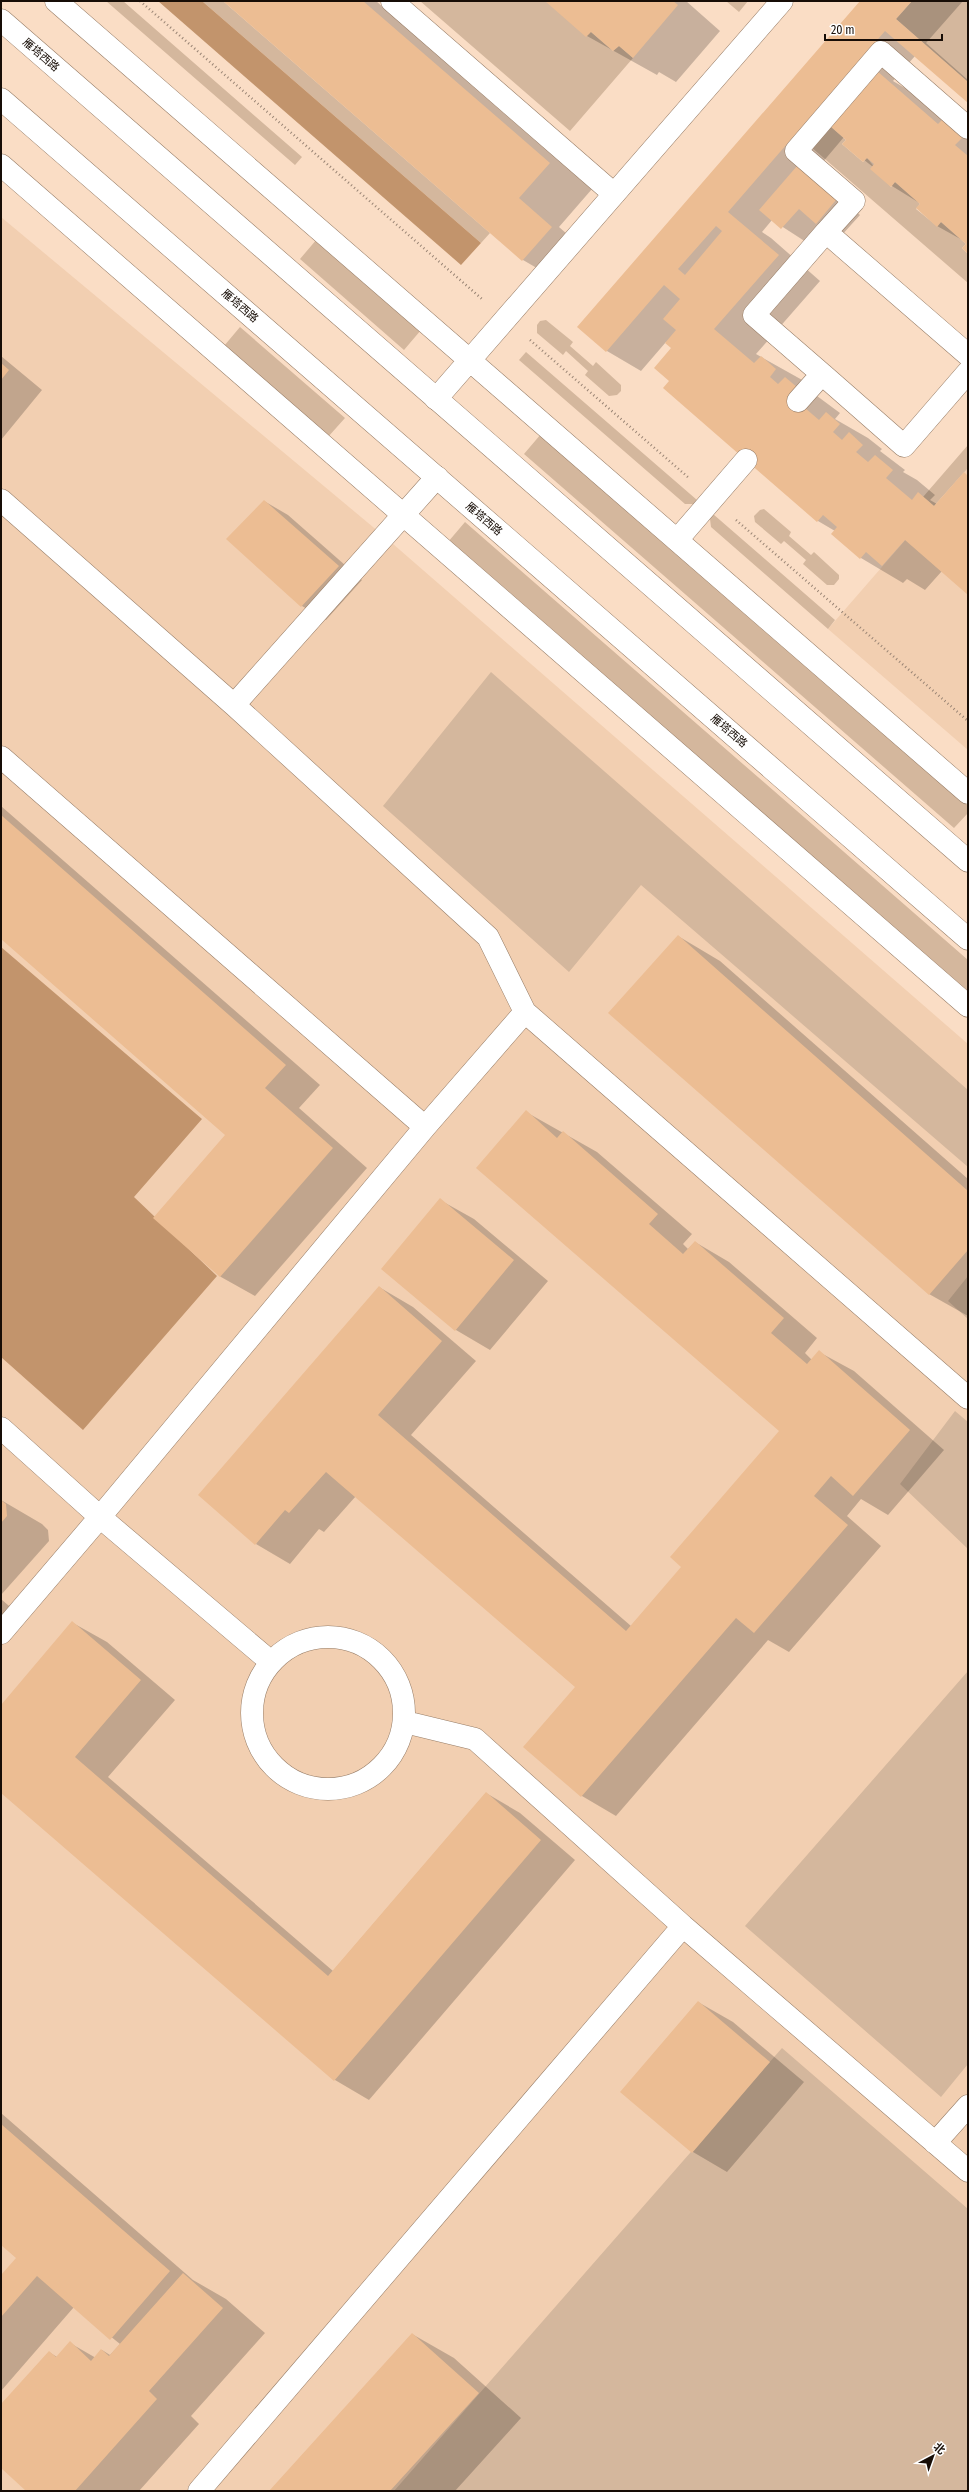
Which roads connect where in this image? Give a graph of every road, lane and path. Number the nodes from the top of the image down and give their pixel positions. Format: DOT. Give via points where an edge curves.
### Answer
graph roads {
  1 [pos="56,1"];
  2 [pos="140,1"];
  3 [pos="392,1"];
  4 [pos="782,1"];
  5 [pos="1,20"];
  6 [pos="1,99"];
  7 [pos="968,128"];
  8 [pos="1,165"];
  9 [pos="614,194"];
  10 [pos="826,232"];
  11 [pos="506,319"];
  12 [pos="968,355"];
  13 [pos="470,360"];
  14 [pos="968,372"];
  15 [pos="822,374"];
  16 [pos="436,398"];
  17 [pos="798,401"];
  18 [pos="746,460"];
  19 [pos="437,477"];
  20 [pos="713,499"];
  21 [pos="1,500"];
  22 [pos="404,515"];
  23 [pos="677,540"];
  24 [pos="234,706"];
  25 [pos="968,721"];
  26 [pos="1,757"];
  27 [pos="968,793"];
  28 [pos="968,861"];
  29 [pos="968,939"];
  30 [pos="968,1006"];
  31 [pos="525,1012"];
  32 [pos="425,1127"];
  33 [pos="968,1398"];
  34 [pos="1,1428"];
  35 [pos="100,1517"];
  36 [pos="1,1633"];
  37 [pos="271,1662"];
  38 [pos="405,1722"];
  39 [pos="683,1926"];
  40 [pos="968,2106"];
  41 [pos="935,2143"];
  42 [pos="968,2171"];
  43 [pos="199,2491"];
  1 -- 13 [label="street"];
  2 -- 11 [label="path"];
  3 -- 9 [label="street"];
  4 -- 9 [label="street"];
  5 -- 16 [label="street, 雁塔西路"];
  6 -- 19 [label="street, 雁塔西路"];
  7 -- 10 [label="street" via="881,52 796,151 854,201"];
  8 -- 22 [label="street"];
  9 -- 11 [label="street"];
  10 -- 12 [label="street"];
  10 -- 15 [label="street" via="754,315"];
  11 -- 13 [label="street"];
  11 -- 20 [label="path"];
  13 -- 16 [label="street"];
  13 -- 23 [label="street"];
  14 -- 15 [label="street" via="904,446"];
  15 -- 17 [label="street"];
  16 -- 28 [label="street, 雁塔西路"];
  18 -- 20 [label="street"];
  19 -- 22 [label="street"];
  19 -- 29 [label="street, 雁塔西路"];
  20 -- 23 [label="street"];
  20 -- 25 [label="path"];
  21 -- 24 [label="street"];
  22 -- 24 [label="street"];
  22 -- 30 [label="street"];
  23 -- 27 [label="street"];
  24 -- 31 [label="street" via="488,937"];
  26 -- 32 [label="street"];
  31 -- 32 [label="street"];
  31 -- 33 [label="street"];
  32 -- 35 [label="street"];
  34 -- 35 [label="street"];
  35 -- 36 [label="street"];
  35 -- 37 [label="street"];
  37 -- 38 [label="street" via="281,1652 305,1639 330,1636 356,1641 379,1655 394,1674 404,1697"];
  37 -- 38 [label="street" via="263,1671 253,1695 252,1722 259,1748 275,1769 296,1782 319,1790 343,1788 366,1781 388,1760 398,1745"];
  38 -- 39 [label="street" via="474,1739"];
  39 -- 41 [label="street"];
  39 -- 43 [label="street"];
  40 -- 41 [label="street"];
  41 -- 42 [label="street"];
}
